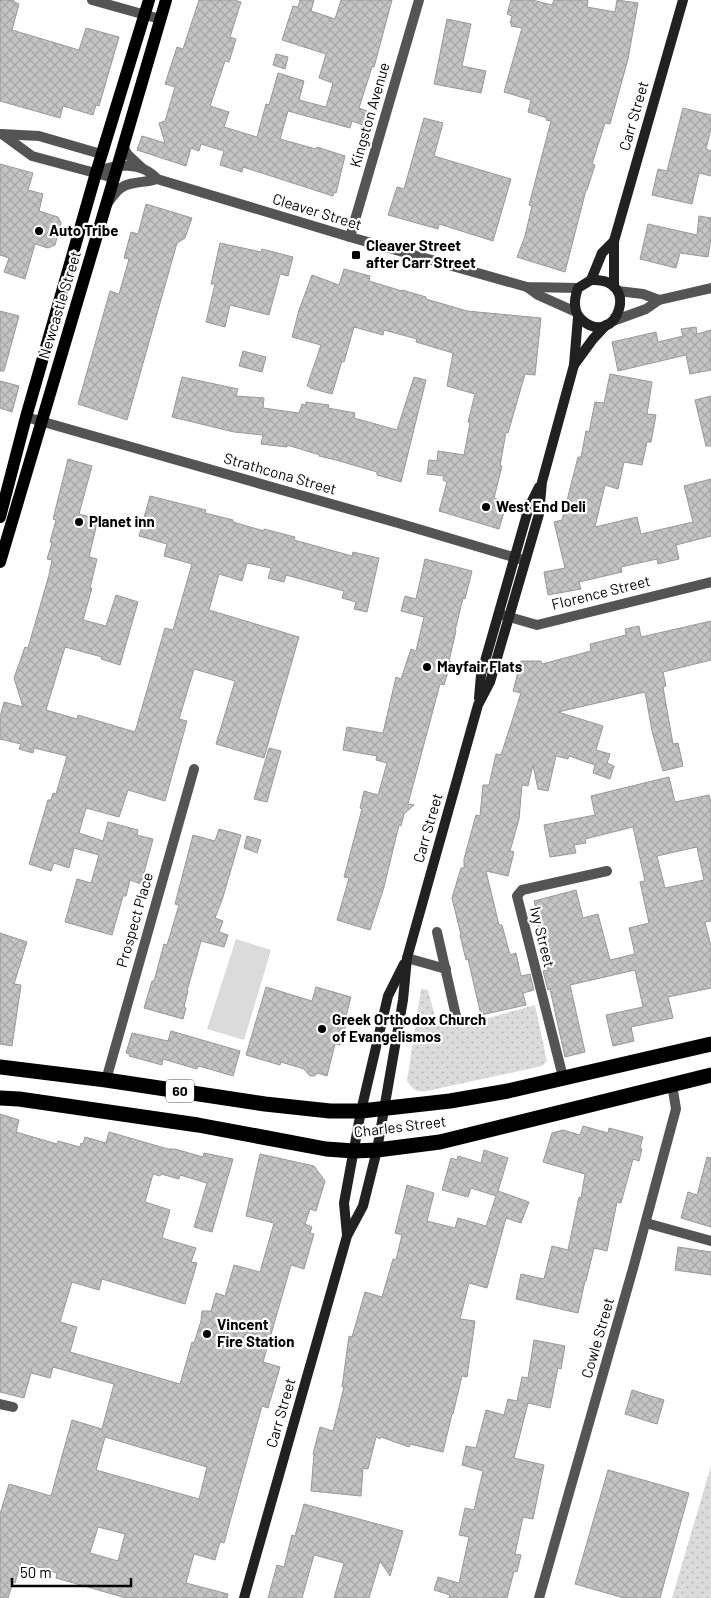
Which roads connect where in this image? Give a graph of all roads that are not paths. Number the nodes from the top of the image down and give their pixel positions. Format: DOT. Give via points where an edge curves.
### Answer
graph roads {
  1 [pos="92,0"];
  2 [pos="149,0"];
  3 [pos="166,0"];
  4 [pos="418,0"];
  5 [pos="684,0"];
  6 [pos="145,15"];
  7 [pos="160,19"];
  8 [pos="1,134"];
  9 [pos="123,147"];
  10 [pos="102,154"];
  11 [pos="118,166"];
  12 [pos="142,168"];
  13 [pos="96,173"];
  14 [pos="114,178"];
  15 [pos="157,179"];
  16 [pos="107,205"];
  17 [pos="350,237"];
  18 [pos="614,241"];
  19 [pos="591,280"];
  20 [pos="527,287"];
  21 [pos="578,288"];
  22 [pos="711,288"];
  23 [pos="616,289"];
  24 [pos="659,300"];
  25 [pos="577,314"];
  26 [pos="610,323"];
  27 [pos="574,365"];
  28 [pos="26,417"];
  29 [pos="42,422"];
  30 [pos="542,482"];
  31 [pos="4,511"];
  32 [pos="515,557"];
  33 [pos="526,561"];
  34 [pos="0,562"];
  35 [pos="711,582"];
  36 [pos="504,615"];
  37 [pos="194,769"];
  38 [pos="606,871"];
  39 [pos="437,932"];
  40 [pos="407,958"];
  41 [pos="446,969"];
  42 [pos="456,1016"];
  43 [pos="711,1044"];
  44 [pos="0,1067"];
  45 [pos="711,1075"];
  46 [pos="563,1077"];
  47 [pos="106,1080"];
  48 [pos="672,1084"];
  49 [pos="0,1098"];
  50 [pos="384,1110"];
  51 [pos="361,1112"];
  52 [pos="377,1150"];
  53 [pos="354,1151"];
  54 [pos="646,1223"];
  55 [pos="347,1236"];
  56 [pos="711,1241"];
  57 [pos="0,1404"];
  58 [pos="13,1407"];
  59 [pos="244,1598"];
  60 [pos="539,1598"];
  1 -- 6 [label="street"];
  2 -- 6 [label="main road, Newcastle Street"];
  3 -- 7 [label="main road, Newcastle Street"];
  4 -- 17 [label="street, Kingston Avenue"];
  5 -- 18 [label="street, Carr Street"];
  6 -- 7 [label="street"];
  6 -- 10 [label="main road, Newcastle Street"];
  7 -- 9 [label="main road, Newcastle Street"];
  8 -- 10 [label="street" via="38,136"];
  8 -- 13 [label="street" via="32,156"];
  9 -- 11 [label="main road, Newcastle Street"];
  9 -- 12 [label="street, Cleaver Street"];
  10 -- 13 [label="main road, Newcastle Street"];
  11 -- 12 [label="street"];
  11 -- 13 [label="street"];
  11 -- 14 [label="main road, Newcastle Street"];
  12 -- 15 [label="street, Cleaver Street" via="152,172"];
  13 -- 14 [label="street"];
  13 -- 28 [label="main road, Newcastle Street"];
  14 -- 16 [label="main road, Newcastle Street"];
  15 -- 16 [label="street, Cleaver Street" via="120,188"];
  15 -- 17 [label="street, Cleaver Street"];
  16 -- 29 [label="main road, Newcastle Street"];
  17 -- 20 [label="street, Cleaver Street"];
  18 -- 19 [label="street, Carr Street" via="602,253"];
  18 -- 23 [label="street, Carr Street"];
  19 -- 21 [label="street"];
  19 -- 23 [label="street" via="601,280"];
  20 -- 21 [label="street"];
  20 -- 25 [label="street" via="538,296"];
  21 -- 25 [label="street" via="574,304"];
  22 -- 24 [label="street"];
  23 -- 24 [label="street"];
  23 -- 26 [label="street" via="621,307"];
  24 -- 26 [label="street" via="646,309"];
  25 -- 26 [label="street" via="593,326"];
  25 -- 27 [label="street, Carr Street"];
  26 -- 27 [label="street, Carr Street"];
  27 -- 30 [label="street, Carr Street"];
  28 -- 29 [label="street, Strathcona Street"];
  28 -- 31 [label="main road, Newcastle Street"];
  29 -- 31 [label="main road, Newcastle Street"];
  29 -- 32 [label="street, Strathcona Street"];
  30 -- 32 [label="street, Carr Street" via="529,507"];
  30 -- 33 [label="street, Carr Street" via="539,514"];
  31 -- 34 [label="main road, Newcastle Street"];
  32 -- 33 [label="street, Strathcona Street"];
  32 -- 36 [label="street, Carr Street"];
  33 -- 36 [label="street, Carr Street"];
  35 -- 36 [label="street, Florence Street" via="537,625"];
  36 -- 40 [label="street, Carr Street" via="490,682 478,705"];
  37 -- 47 [label="street, Prospect Place"];
  38 -- 46 [label="street, Ivy Street" via="522,890 517,896"];
  39 -- 41 [label="street"];
  40 -- 41 [label="street"];
  40 -- 50 [label="street, Carr Street"];
  40 -- 51 [label="street, Carr Street" via="388,996"];
  41 -- 42 [label="street"];
  43 -- 46 [label="highway, Charles Street / 60"];
  44 -- 47 [label="highway, Charles Street / 60"];
  45 -- 48 [label="highway, Charles Street / 60"];
  46 -- 50 [label="highway, Charles Street / 60" via="508,1091"];
  47 -- 51 [label="highway, Charles Street / 60" via="265,1104"];
  48 -- 52 [label="highway, Charles Street / 60" via="456,1138"];
  48 -- 54 [label="street, Cowle Street" via="676,1109"];
  49 -- 53 [label="highway, Charles Street / 60" via="198,1125 326,1149"];
  50 -- 51 [label="highway, Charles Street / 60"];
  50 -- 52 [label="street, Carr Street"];
  51 -- 53 [label="street, Carr Street"];
  52 -- 53 [label="highway, Charles Street / 60"];
  52 -- 55 [label="street, Carr Street" via="363,1206"];
  53 -- 55 [label="street, Carr Street" via="344,1203"];
  54 -- 56 [label="street"];
  54 -- 60 [label="street, Cowle Street"];
  55 -- 59 [label="street, Carr Street"];
  57 -- 58 [label="street"];
}
